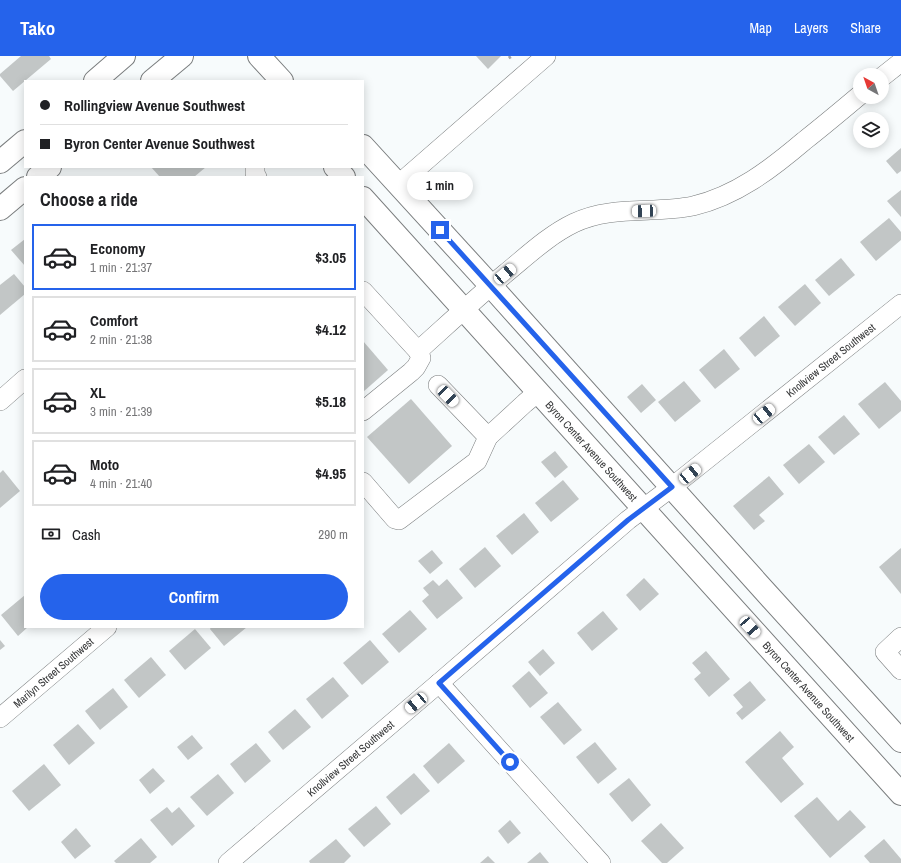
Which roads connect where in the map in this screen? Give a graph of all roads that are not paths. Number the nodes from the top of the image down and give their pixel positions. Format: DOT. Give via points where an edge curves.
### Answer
graph roads {
  1 [pos="124,56"];
  2 [pos="182,56"];
  3 [pos="259,56"];
  4 [pos="546,56"];
  5 [pos="901,62"];
  6 [pos="889,71"];
  7 [pos="96,80"];
  8 [pos="153,80"];
  9 [pos="281,80"];
  10 [pos="853,101"];
  11 [pos="24,142"];
  12 [pos="364,147"];
  13 [pos="0,162"];
  14 [pos="49,168"];
  15 [pos="336,168"];
  16 [pos="39,176"];
  17 [pos="343,176"];
  18 [pos="399,184"];
  19 [pos="24,189"];
  20 [pos="364,199"];
  21 [pos="0,209"];
  22 [pos="491,286"];
  23 [pos="364,291"];
  24 [pos="901,304"];
  25 [pos="464,310"];
  26 [pos="418,351"];
  27 [pos="24,380"];
  28 [pos="438,385"];
  29 [pos="538,392"];
  30 [pos="0,401"];
  31 [pos="364,410"];
  32 [pos="488,437"];
  33 [pos="364,483"];
  34 [pos="672,487"];
  35 [pos="644,509"];
  36 [pos="106,628"];
  37 [pos="901,637"];
  38 [pos="901,670"];
  39 [pos="439,683"];
  40 [pos="0,718"];
  41 [pos="901,741"];
  42 [pos="898,785"];
  43 [pos="228,863"];
  44 [pos="601,863"];
  1 -- 7 [label="main road"];
  2 -- 8 [label="main road"];
  3 -- 9 [label="main road"];
  4 -- 18 [label="street"];
  5 -- 6 [label="street"];
  10 -- 22 [label="street" via="744,186 692,206 600,214 575,222 551,237"];
  11 -- 13 [label="main road"];
  12 -- 18 [label="main road"];
  14 -- 16 [label="main road"];
  15 -- 17 [label="main road"];
  18 -- 22 [label="main road"];
  19 -- 21 [label="main road"];
  20 -- 25 [label="main road, Byron Center Avenue Southwest"];
  22 -- 25 [label="street"];
  22 -- 34 [label="main road"];
  23 -- 26 [label="street"];
  24 -- 34 [label="street, Knollview Street Southwest"];
  25 -- 26 [label="street"];
  25 -- 29 [label="main road, Byron Center Avenue Southwest"];
  26 -- 31 [label="street" via="421,358 416,367"];
  27 -- 30 [label="street"];
  28 -- 32 [label="street"];
  29 -- 32 [label="street"];
  29 -- 35 [label="main road, Byron Center Avenue Southwest"];
  32 -- 33 [label="street" via="477,461 399,520 395,519"];
  34 -- 35 [label="street, Knollview Street Southwest"];
  34 -- 41 [label="main road"];
  35 -- 39 [label="street, Knollview Street Southwest"];
  35 -- 42 [label="main road, Byron Center Avenue Southwest"];
  36 -- 40 [label="street, Marilyn Street Southwest"];
  37 -- 38 [label="street" via="885,652"];
  39 -- 43 [label="street, Knollview Street Southwest"];
  39 -- 44 [label="street"];
}
